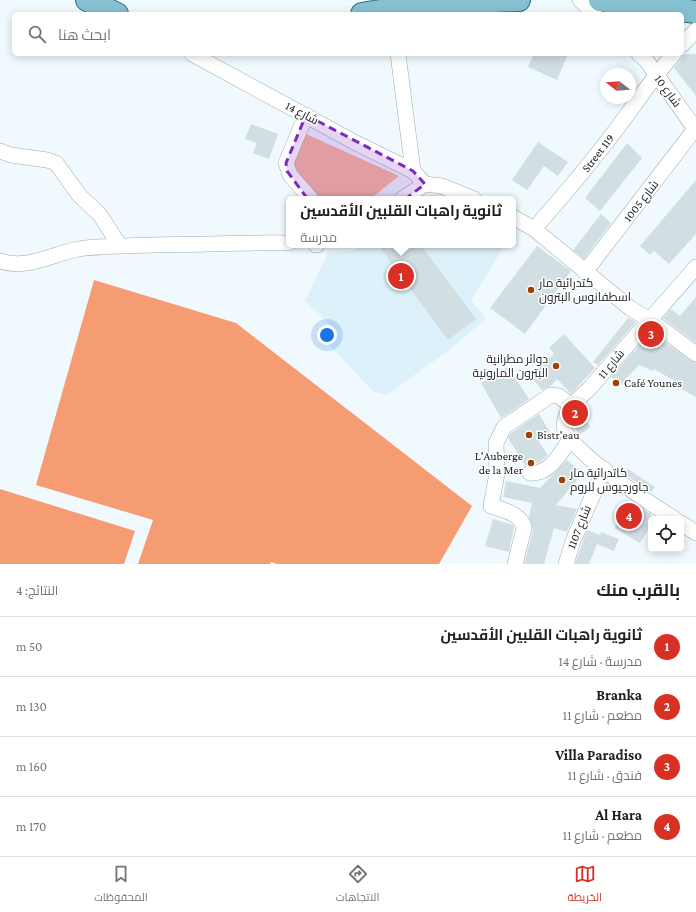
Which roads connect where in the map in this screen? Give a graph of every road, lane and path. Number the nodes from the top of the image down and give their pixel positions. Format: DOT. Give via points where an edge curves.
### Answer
graph roads {
  1 [pos="87,0"];
  2 [pos="519,0"];
  3 [pos="580,0"];
  4 [pos="600,0"];
  5 [pos="396,11"];
  6 [pos="113,12"];
  7 [pos="385,12"];
  8 [pos="593,12"];
  9 [pos="696,12"];
  10 [pos="696,30"];
  11 [pos="684,44"];
  12 [pos="196,56"];
  13 [pos="398,56"];
  14 [pos="641,56"];
  15 [pos="672,56"];
  16 [pos="656,74"];
  17 [pos="306,115"];
  18 [pos="696,130"];
  19 [pos="0,151"];
  20 [pos="413,171"];
  21 [pos="425,184"];
  22 [pos="308,196"];
  23 [pos="407,196"];
  24 [pos="467,196"];
  25 [pos="516,219"];
  26 [pos="534,229"];
  27 [pos="286,244"];
  28 [pos="120,246"];
  29 [pos="0,262"];
  30 [pos="696,267"];
  31 [pos="585,272"];
  32 [pos="649,319"];
  33 [pos="696,354"];
  34 [pos="571,406"];
  35 [pos="572,441"];
  36 [pos="604,470"];
  37 [pos="530,473"];
  38 [pos="671,516"];
  39 [pos="684,525"];
  40 [pos="696,533"];
  41 [pos="515,564"];
  42 [pos="566,564"];
  1 -- 6 [label="main road"];
  2 -- 5 [label="main road" via="457,3"];
  3 -- 8 [label="street"];
  4 -- 9 [label="main road"];
  5 -- 7 [label="main road"];
  10 -- 11 [label="street"];
  12 -- 17 [label="street, شارع 14"];
  13 -- 20 [label="street"];
  14 -- 16 [label="street, شارع 10"];
  15 -- 16 [label="street, Street 119"];
  16 -- 18 [label="street, شارع 10"];
  16 -- 26 [label="street, Street 119" via="618,127"];
  17 -- 20 [label="street, شارع 14"];
  17 -- 22 [label="street" via="286,164 290,175"];
  18 -- 31 [label="street, شارع 1005"];
  19 -- 28 [label="street" via="56,163 80,195 100,215"];
  20 -- 21 [label="street"];
  21 -- 23 [label="street"];
  21 -- 24 [label="street" via="442,186"];
  25 -- 26 [label="street"];
  26 -- 31 [label="street"];
  27 -- 28 [label="street"];
  28 -- 29 [label="street" via="66,251 29,264"];
  30 -- 32 [label="street, شارع 11"];
  31 -- 32 [label="street" via="630,308"];
  32 -- 33 [label="street"];
  32 -- 34 [label="street, شارع 11" via="589,389"];
  34 -- 35 [label="street" via="564,426"];
  34 -- 41 [label="street" via="559,396 548,396 504,428 496,443 497,473 491,506 504,510 524,524"];
  35 -- 36 [label="street"];
  35 -- 37 [label="street" via="547,468"];
  36 -- 38 [label="street"];
  36 -- 42 [label="street, شارع 1107" via="578,527"];
  39 -- 40 [label="street"];
}
